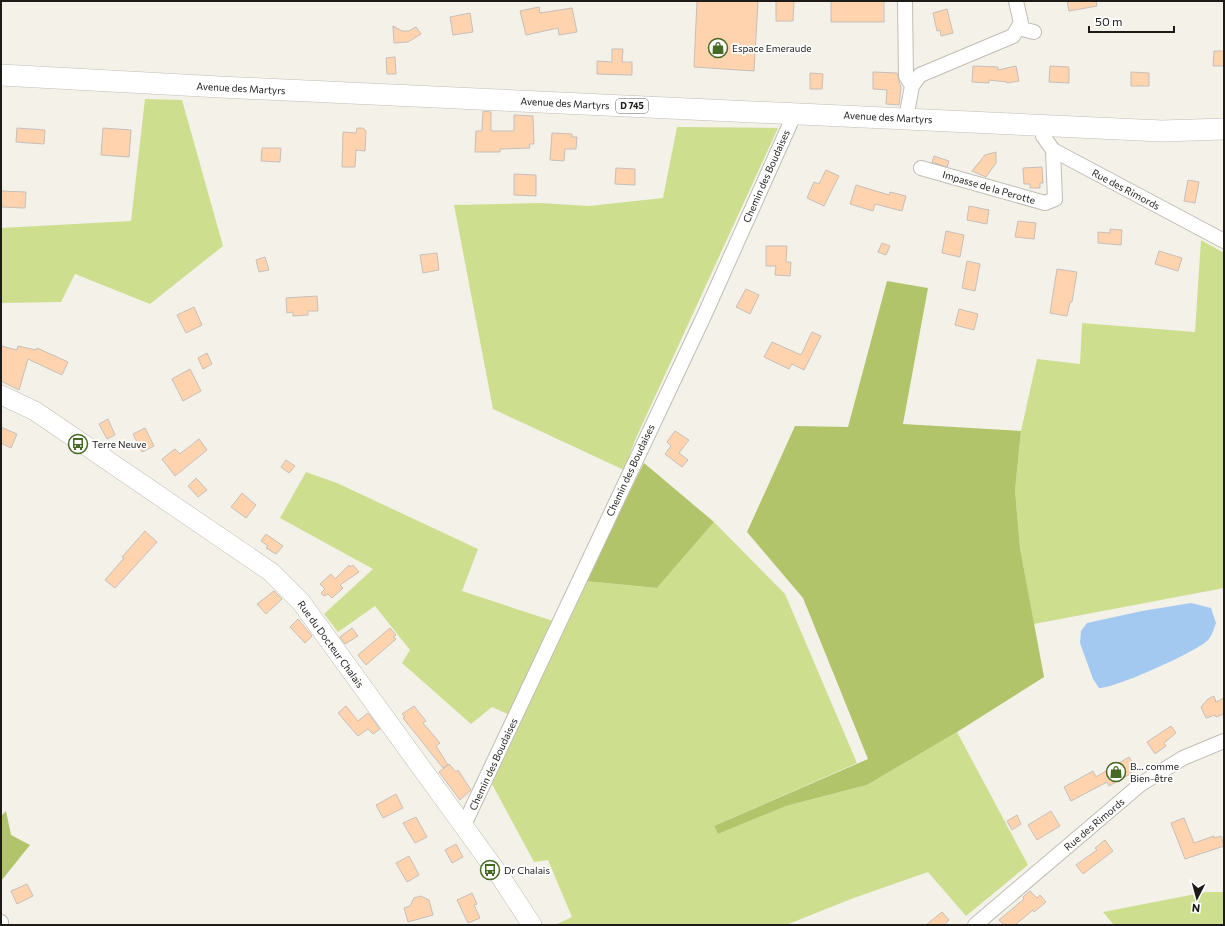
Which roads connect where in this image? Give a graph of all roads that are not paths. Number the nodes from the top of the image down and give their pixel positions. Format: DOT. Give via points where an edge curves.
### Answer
graph roads {
  1 [pos="905,1"];
  2 [pos="1016,1"];
  3 [pos="1018,28"];
  4 [pos="1034,32"];
  5 [pos="1,75"];
  6 [pos="912,86"];
  7 [pos="795,113"];
  8 [pos="906,118"];
  9 [pos="1042,125"];
  10 [pos="1224,129"];
  11 [pos="1053,150"];
  12 [pos="921,168"];
  13 [pos="1224,241"];
  14 [pos="1,395"];
  15 [pos="1224,741"];
  16 [pos="463,827"];
  17 [pos="527,924"];
  18 [pos="976,925"];
  1 -- 6 [label="street" via="906,76"];
  2 -- 3 [label="street" via="1020,16"];
  3 -- 4 [label="street"];
  3 -- 6 [label="street" via="1013,36 920,75"];
  5 -- 7 [label="main road, Avenue des Martyrs / D 745" via="227,88"];
  6 -- 8 [label="street"];
  7 -- 8 [label="main road, Avenue des Martyrs / D 745"];
  7 -- 16 [label="street, Chemin des Boudaises" via="704,316"];
  8 -- 9 [label="main road, Avenue des Martyrs / D 745"];
  9 -- 10 [label="main road, Avenue des Martyrs / D 745" via="1162,131"];
  9 -- 11 [label="street" via="1043,136"];
  11 -- 12 [label="street, Impasse de la Perotte" via="1055,200 1045,203"];
  11 -- 13 [label="street, Rue des Rimords"];
  14 -- 16 [label="main road, Rue du Docteur Chalais" via="35,412 271,572 301,602"];
  15 -- 18 [label="street, Rue des Rimords" via="1183,758 1141,784"];
  16 -- 17 [label="main road, Rue du Docteur Chalais"];
}
